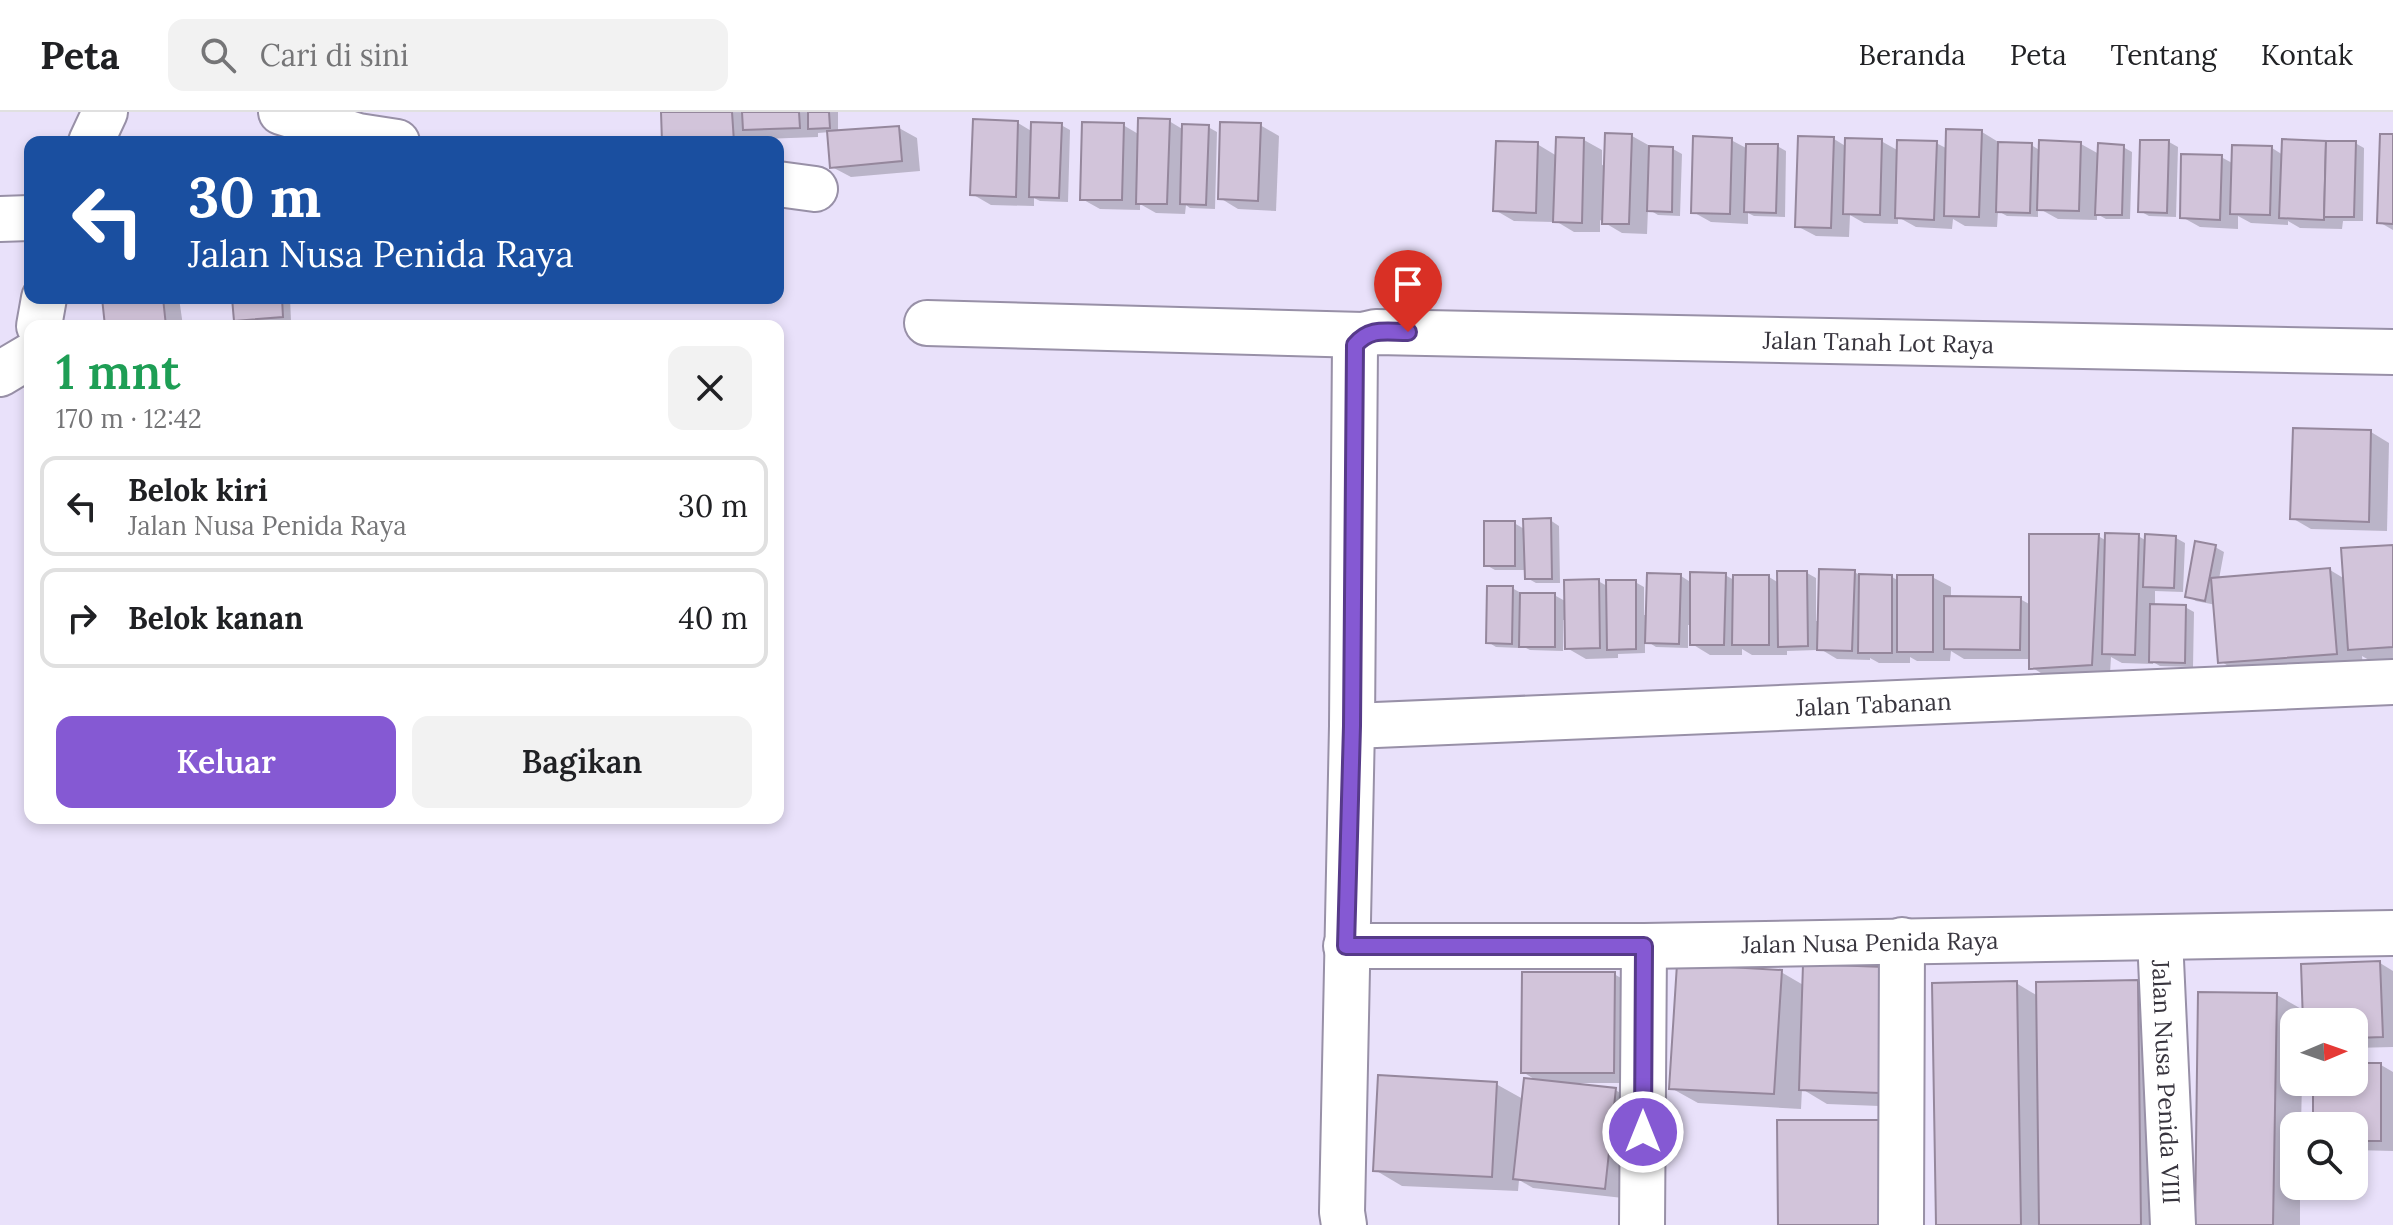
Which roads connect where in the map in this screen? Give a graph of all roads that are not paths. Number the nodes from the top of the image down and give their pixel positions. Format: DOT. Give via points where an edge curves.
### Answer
graph roads {
  1 [pos="105,112"];
  2 [pos="281,112"];
  3 [pos="94,136"];
  4 [pos="358,136"];
  5 [pos="24,218"];
  6 [pos="0,219"];
  7 [pos="927,323"];
  8 [pos="1363,335"];
  9 [pos="2393,352"];
  10 [pos="24,360"];
  11 [pos="0,374"];
  12 [pos="2393,682"];
  13 [pos="1352,726"];
  14 [pos="2393,933"];
  15 [pos="2160,938"];
  16 [pos="1902,940"];
  17 [pos="1346,946"];
  18 [pos="1644,946"];
  19 [pos="1344,1225"];
  20 [pos="1642,1225"];
  21 [pos="1901,1225"];
  22 [pos="2173,1225"];
  1 -- 3 [label="street"];
  2 -- 4 [label="street"];
  5 -- 6 [label="street"];
  7 -- 8 [label="street, Jalan Tanah Lot Raya"];
  8 -- 9 [label="street, Jalan Tanah Lot Raya"];
  8 -- 13 [label="street" via="1355,345"];
  10 -- 11 [label="street"];
  12 -- 13 [label="street, Jalan Tabanan"];
  13 -- 17 [label="street"];
  14 -- 15 [label="street, Jalan Nusa Penida Raya"];
  15 -- 16 [label="street, Jalan Nusa Penida Raya"];
  15 -- 22 [label="street, Jalan Nusa Penida VIII"];
  16 -- 18 [label="street, Jalan Nusa Penida Raya"];
  16 -- 21 [label="street"];
  17 -- 18 [label="street, Jalan Nusa Penida Raya"];
  17 -- 19 [label="street"];
  18 -- 20 [label="street"];
}
